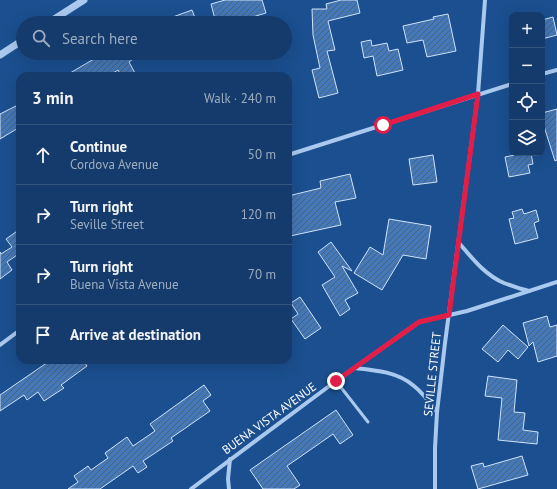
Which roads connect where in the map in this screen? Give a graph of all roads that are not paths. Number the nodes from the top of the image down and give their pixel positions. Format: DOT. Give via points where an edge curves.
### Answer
graph roads {
  1 [pos="84,0"];
  2 [pos="485,0"];
  3 [pos="59,16"];
  4 [pos="16,45"];
  5 [pos="0,55"];
  6 [pos="557,70"];
  7 [pos="545,73"];
  8 [pos="509,85"];
  9 [pos="478,94"];
  10 [pos="292,154"];
  11 [pos="459,243"];
  12 [pos="557,282"];
  13 [pos="528,291"];
  14 [pos="449,315"];
  15 [pos="16,333"];
  16 [pos="0,345"];
  17 [pos="355,368"];
  18 [pos="336,381"];
  19 [pos="437,412"];
  20 [pos="368,422"];
  21 [pos="230,459"];
  22 [pos="191,489"];
  23 [pos="228,489"];
  24 [pos="435,489"];
  1 -- 3 [label="street"];
  2 -- 9 [label="street, SEVILLE STREET"];
  4 -- 5 [label="street"];
  6 -- 7 [label="street"];
  8 -- 9 [label="street"];
  9 -- 10 [label="street"];
  9 -- 11 [label="street, SEVILLE STREET"];
  11 -- 13 [label="street" via="490,276"];
  11 -- 14 [label="street, SEVILLE STREET"];
  12 -- 13 [label="street, BUENA VISTA AVENUE"];
  13 -- 14 [label="street, BUENA VISTA AVENUE"];
  14 -- 17 [label="street, BUENA VISTA AVENUE" via="419,322"];
  14 -- 19 [label="street, SEVILLE STREET"];
  15 -- 16 [label="street"];
  17 -- 18 [label="street, BUENA VISTA AVENUE"];
  17 -- 19 [label="street" via="381,370 402,379 413,385"];
  18 -- 20 [label="lane"];
  18 -- 21 [label="street, BUENA VISTA AVENUE"];
  19 -- 24 [label="street, SEVILLE STREET"];
  21 -- 22 [label="street, BUENA VISTA AVENUE"];
  21 -- 23 [label="street"];
}
